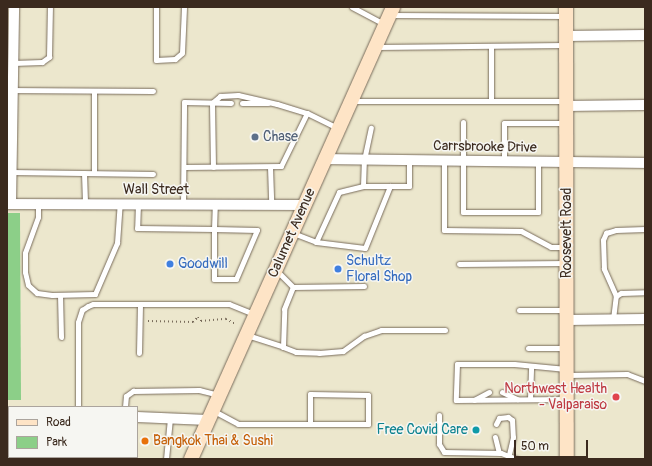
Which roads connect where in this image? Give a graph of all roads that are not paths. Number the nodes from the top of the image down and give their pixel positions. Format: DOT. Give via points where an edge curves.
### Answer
graph roads {
  1 [pos="14,7"];
  2 [pos="50,7"];
  3 [pos="156,7"];
  4 [pos="184,7"];
  5 [pos="352,7"];
  6 [pos="566,11"];
  7 [pos="390,16"];
  8 [pos="645,35"];
  9 [pos="566,40"];
  10 [pos="376,47"];
  11 [pos="491,47"];
  12 [pos="13,63"];
  13 [pos="10,90"];
  14 [pos="94,91"];
  15 [pos="153,91"];
  16 [pos="352,101"];
  17 [pos="491,101"];
  18 [pos="212,103"];
  19 [pos="231,103"];
  20 [pos="242,103"];
  21 [pos="277,104"];
  22 [pos="566,104"];
  23 [pos="645,104"];
  24 [pos="307,113"];
  25 [pos="463,122"];
  26 [pos="566,123"];
  27 [pos="339,128"];
  28 [pos="371,128"];
  29 [pos="325,159"];
  30 [pos="364,160"];
  31 [pos="409,160"];
  32 [pos="444,161"];
  33 [pos="463,161"];
  34 [pos="504,161"];
  35 [pos="538,162"];
  36 [pos="566,162"];
  37 [pos="645,163"];
  38 [pos="184,167"];
  39 [pos="270,167"];
  40 [pos="213,168"];
  41 [pos="11,172"];
  42 [pos="84,173"];
  43 [pos="94,173"];
  44 [pos="153,174"];
  45 [pos="363,186"];
  46 [pos="390,186"];
  47 [pos="9,204"];
  48 [pos="38,204"];
  49 [pos="85,204"];
  50 [pos="120,204"];
  51 [pos="138,204"];
  52 [pos="183,204"];
  53 [pos="215,204"];
  54 [pos="271,204"];
  55 [pos="305,204"];
  56 [pos="214,229"];
  57 [pos="645,229"];
  58 [pos="292,233"];
  59 [pos="316,242"];
  60 [pos="567,247"];
  61 [pos="567,263"];
  62 [pos="459,264"];
  63 [pos="275,269"];
  64 [pos="364,286"];
  65 [pos="293,287"];
  66 [pos="645,292"];
  67 [pos="60,295"];
  68 [pos="616,296"];
  69 [pos="140,304"];
  70 [pos="519,310"];
  71 [pos="255,314"];
  72 [pos="567,315"];
  73 [pos="613,319"];
  74 [pos="645,319"];
  75 [pos="445,330"];
  76 [pos="246,335"];
  77 [pos="61,337"];
  78 [pos="283,347"];
  79 [pos="528,348"];
  80 [pos="567,348"];
  81 [pos="139,353"];
  82 [pos="531,366"];
  83 [pos="567,372"];
  84 [pos="645,381"];
  85 [pos="489,392"];
  86 [pos="502,392"];
  87 [pos="220,395"];
  88 [pos="530,399"];
  89 [pos="567,399"];
  90 [pos="473,400"];
  91 [pos="519,400"];
  92 [pos="78,406"];
  93 [pos="125,406"];
  94 [pos="211,415"];
  95 [pos="439,415"];
  96 [pos="138,417"];
  97 [pos="170,418"];
  98 [pos="310,424"];
  99 [pos="496,424"];
  100 [pos="496,437"];
  101 [pos="499,453"];
  102 [pos="509,454"];
  103 [pos="166,459"];
  104 [pos="191,459"];
  105 [pos="516,459"];
  106 [pos="567,459"];
  1 -- 12 [label="street"];
  2 -- 12 [label="lane" via="49,57 42,62"];
  3 -- 4 [label="lane" via="156,60 175,59 182,53"];
  5 -- 7 [label="lane"];
  6 -- 7 [label="lane"];
  6 -- 9 [label="main road, Roosevelt Road"];
  7 -- 10 [label="main road, Calumet Avenue"];
  8 -- 9 [label="street"];
  9 -- 11 [label="lane"];
  9 -- 22 [label="main road, Roosevelt Road"];
  10 -- 11 [label="lane"];
  10 -- 16 [label="main road, Calumet Avenue"];
  11 -- 17 [label="lane"];
  12 -- 13 [label="street"];
  13 -- 14 [label="lane"];
  13 -- 41 [label="street"];
  14 -- 15 [label="lane"];
  14 -- 43 [label="lane"];
  16 -- 17 [label="lane"];
  16 -- 27 [label="main road, Calumet Avenue"];
  17 -- 22 [label="lane"];
  18 -- 19 [label="lane"];
  18 -- 21 [label="lane" via="228,94"];
  18 -- 38 [label="lane" via="184,102"];
  18 -- 40 [label="lane"];
  20 -- 21 [label="lane"];
  21 -- 24 [label="lane"];
  22 -- 23 [label="street"];
  22 -- 26 [label="main road, Roosevelt Road"];
  24 -- 27 [label="lane"];
  24 -- 39 [label="lane" via="281,166"];
  25 -- 33 [label="lane"];
  26 -- 34 [label="lane" via="504,123"];
  26 -- 36 [label="main road, Roosevelt Road"];
  27 -- 29 [label="main road, Calumet Avenue"];
  28 -- 30 [label="lane"];
  29 -- 30 [label="street, Carrsbrooke Drive"];
  29 -- 55 [label="main road, Calumet Avenue"];
  30 -- 31 [label="street, Carrsbrooke Drive"];
  30 -- 45 [label="lane"];
  31 -- 32 [label="street, Carrsbrooke Drive"];
  31 -- 46 [label="lane" via="409,186"];
  32 -- 33 [label="street, Carrsbrooke Drive"];
  32 -- 60 [label="lane" via="444,230 521,231 551,247"];
  33 -- 34 [label="street, Carrsbrooke Drive"];
  33 -- 35 [label="lane" via="463,212 538,212"];
  34 -- 35 [label="street, Carrsbrooke Drive"];
  35 -- 36 [label="street, Carrsbrooke Drive"];
  36 -- 37 [label="street, Carrsbrooke Drive"];
  36 -- 60 [label="main road, Roosevelt Road"];
  38 -- 40 [label="lane"];
  38 -- 52 [label="lane"];
  39 -- 40 [label="lane"];
  39 -- 54 [label="lane"];
  41 -- 42 [label="lane"];
  41 -- 47 [label="street"];
  42 -- 43 [label="lane"];
  42 -- 49 [label="lane"];
  43 -- 44 [label="lane"];
  45 -- 46 [label="lane"];
  45 -- 59 [label="lane" via="339,192"];
  46 -- 59 [label="lane" via="366,248"];
  47 -- 48 [label="street, Wall Street"];
  48 -- 49 [label="street, Wall Street"];
  48 -- 67 [label="lane" via="38,217 25,253 28,285 36,293"];
  49 -- 50 [label="street, Wall Street"];
  50 -- 51 [label="street, Wall Street"];
  50 -- 67 [label="lane" via="117,242 95,294"];
  51 -- 52 [label="street, Wall Street"];
  51 -- 56 [label="lane" via="137,228"];
  52 -- 53 [label="street, Wall Street"];
  53 -- 54 [label="street, Wall Street"];
  53 -- 56 [label="lane"];
  54 -- 55 [label="street, Wall Street"];
  55 -- 58 [label="main road, Calumet Avenue"];
  56 -- 56 [label="lane" via="214,279 236,279 257,230"];
  57 -- 68 [label="lane" via="606,233 603,240 604,269"];
  58 -- 59 [label="lane"];
  58 -- 63 [label="main road, Calumet Avenue"];
  60 -- 61 [label="main road, Roosevelt Road"];
  61 -- 62 [label="lane"];
  61 -- 72 [label="main road, Roosevelt Road"];
  63 -- 65 [label="lane"];
  63 -- 71 [label="main road, Calumet Avenue"];
  64 -- 65 [label="lane"];
  65 -- 78 [label="lane" via="284,309"];
  66 -- 68 [label="lane" via="621,293"];
  67 -- 77 [label="lane"];
  68 -- 73 [label="lane"];
  69 -- 71 [label="lane" via="229,304"];
  69 -- 81 [label="lane"];
  69 -- 92 [label="lane" via="93,304 82,310 78,322"];
  70 -- 72 [label="lane"];
  71 -- 76 [label="main road, Calumet Avenue"];
  72 -- 73 [label="street"];
  72 -- 80 [label="main road, Roosevelt Road"];
  73 -- 74 [label="street"];
  75 -- 78 [label="lane" via="381,330 364,336 343,351 296,352"];
  76 -- 78 [label="lane"];
  76 -- 87 [label="main road, Calumet Avenue"];
  79 -- 80 [label="lane"];
  80 -- 83 [label="main road, Roosevelt Road"];
  82 -- 83 [label="lane"];
  82 -- 88 [label="lane"];
  82 -- 90 [label="lane" via="457,364 456,400"];
  83 -- 84 [label="lane" via="627,374"];
  83 -- 89 [label="main road, Roosevelt Road"];
  85 -- 90 [label="lane"];
  86 -- 91 [label="lane"];
  87 -- 93 [label="lane" via="199,390 134,390 126,396"];
  87 -- 94 [label="main road, Calumet Avenue"];
  88 -- 89 [label="lane"];
  88 -- 91 [label="lane"];
  89 -- 106 [label="main road, Roosevelt Road"];
  90 -- 91 [label="lane"];
  94 -- 97 [label="street"];
  94 -- 98 [label="lane" via="238,424"];
  94 -- 104 [label="main road, Calumet Avenue"];
  95 -- 101 [label="lane" via="439,444 444,452"];
  96 -- 97 [label="street"];
  97 -- 103 [label="lane"];
  98 -- 98 [label="lane" via="368,424 368,395 310,394"];
  99 -- 102 [label="lane" via="499,418 512,420"];
  100 -- 101 [label="lane"];
  101 -- 102 [label="lane"];
  102 -- 105 [label="lane"];
}
